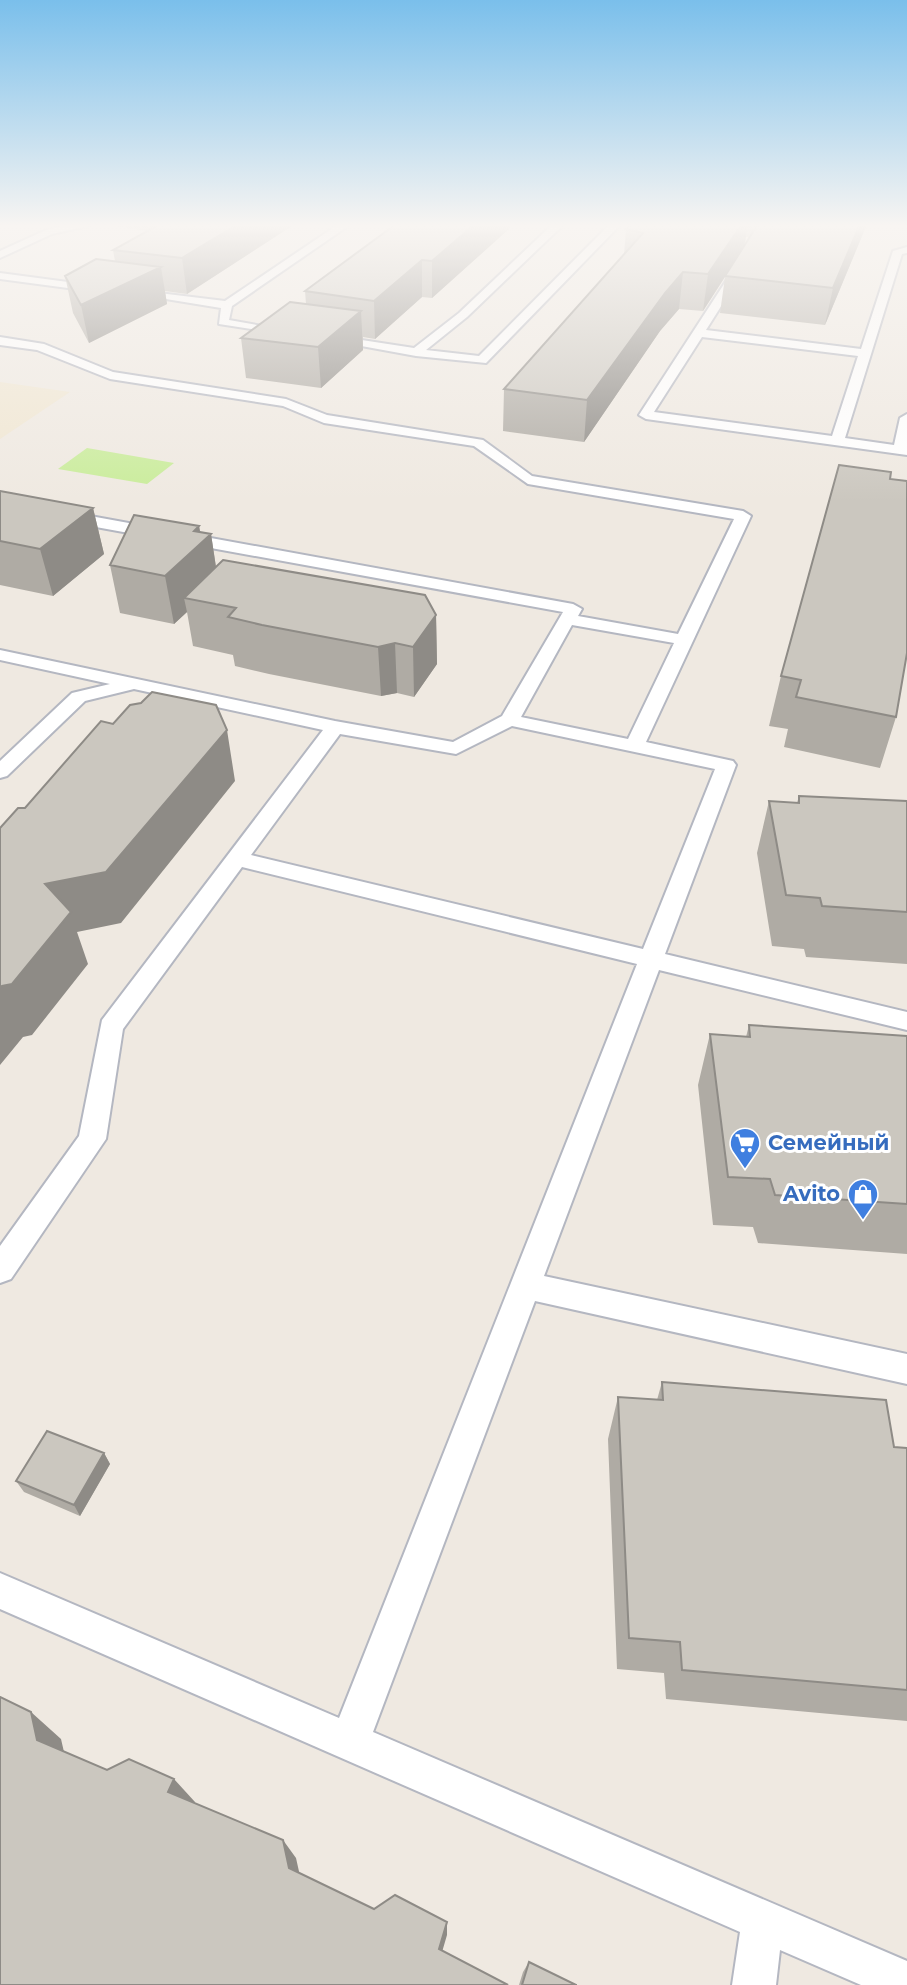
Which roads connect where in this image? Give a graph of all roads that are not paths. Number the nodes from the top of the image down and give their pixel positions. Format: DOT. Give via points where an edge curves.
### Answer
graph roads {
  1 [pos="224,317"];
  2 [pos="284,317"];
  3 [pos="461,317"];
  4 [pos="526,317"];
  5 [pos="708,317"];
  6 [pos="877,317"];
  7 [pos="266,331"];
  8 [pos="293,334"];
  9 [pos="698,334"];
  10 [pos="321,338"];
  11 [pos="0,341"];
  12 [pos="416,352"];
  13 [pos="865,353"];
  14 [pos="907,418"];
  15 [pos="837,442"];
  16 [pos="904,451"];
  17 [pos="40,512"];
  18 [pos="568,619"];
  19 [pos="684,640"];
  20 [pos="0,655"];
  21 [pos="135,684"];
  22 [pos="509,720"];
  23 [pos="335,727"];
  24 [pos="634,746"];
  25 [pos="0,772"];
  26 [pos="237,859"];
  27 [pos="652,957"];
  28 [pos="907,1021"];
  29 [pos="0,1270"];
  30 [pos="525,1285"];
  31 [pos="907,1368"];
  32 [pos="0,1591"];
  33 [pos="349,1743"];
  34 [pos="763,1920"];
  35 [pos="907,1983"];
  36 [pos="754,1985"];
  1 -- 7 [label="lane" via="223,322"];
  2 -- 7 [label="lane"];
  3 -- 12 [label="lane"];
  4 -- 12 [label="lane" via="482,360"];
  5 -- 9 [label="lane"];
  6 -- 13 [label="lane"];
  7 -- 8 [label="lane"];
  9 -- 13 [label="lane"];
  9 -- 15 [label="lane" via="646,415"];
  10 -- 12 [label="lane"];
  11 -- 19 [label="lane" via="40,347 110,375 286,403 324,419 478,443 528,480 743,516"];
  13 -- 15 [label="lane"];
  14 -- 16 [label="lane"];
  15 -- 16 [label="lane"];
  17 -- 18 [label="lane" via="573,609"];
  18 -- 19 [label="lane"];
  18 -- 22 [label="lane"];
  19 -- 24 [label="lane"];
  20 -- 21 [label="lane"];
  21 -- 23 [label="lane"];
  21 -- 25 [label="lane" via="79,697"];
  22 -- 23 [label="lane" via="456,748"];
  22 -- 24 [label="lane"];
  23 -- 26 [label="lane"];
  24 -- 27 [label="lane" via="726,765"];
  26 -- 27 [label="lane"];
  26 -- 29 [label="lane" via="111,1027 92,1139"];
  27 -- 28 [label="lane"];
  27 -- 30 [label="lane"];
  30 -- 31 [label="lane"];
  30 -- 33 [label="lane"];
  32 -- 33 [label="lane"];
  33 -- 34 [label="lane"];
  34 -- 35 [label="lane"];
  34 -- 36 [label="lane"];
}
